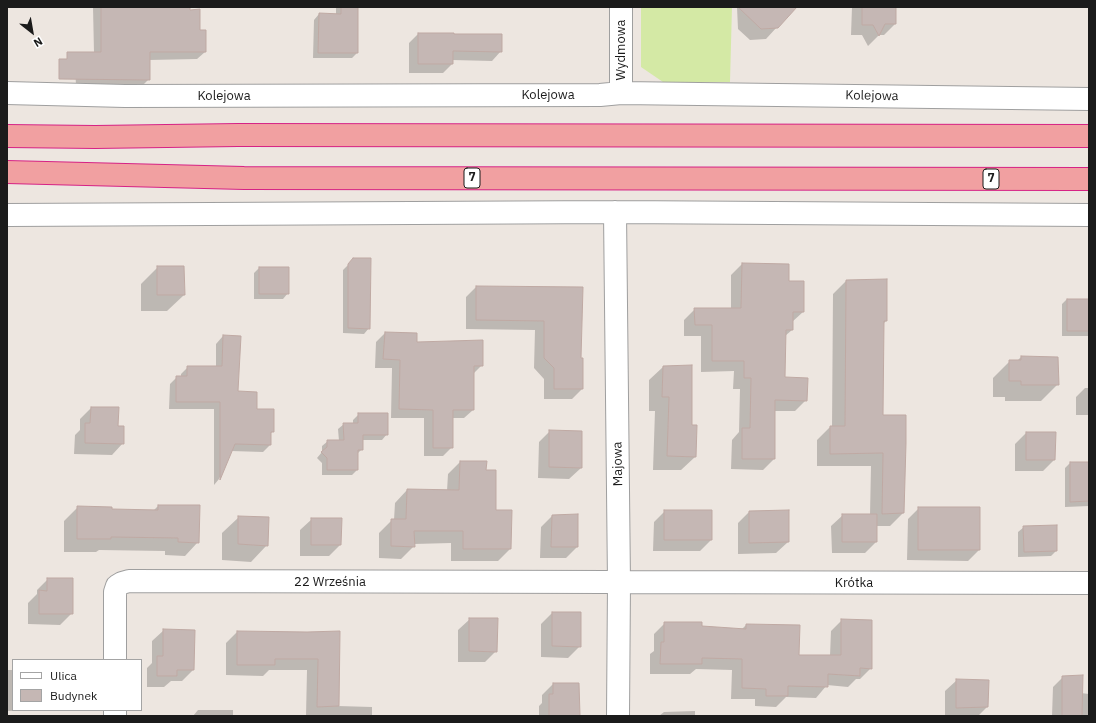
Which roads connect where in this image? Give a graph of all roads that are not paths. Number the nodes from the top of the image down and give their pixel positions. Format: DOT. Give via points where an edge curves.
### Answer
graph roads {
  1 [pos="621,7"];
  2 [pos="7,93"];
  3 [pos="621,93"];
  4 [pos="1089,99"];
  5 [pos="7,136"];
  6 [pos="1089,136"];
  7 [pos="7,172"];
  8 [pos="1089,179"];
  9 [pos="615,212"];
  10 [pos="7,215"];
  11 [pos="1089,215"];
  12 [pos="619,583"];
  13 [pos="1089,583"];
  14 [pos="115,659"];
  15 [pos="618,716"];
  1 -- 3 [label="street, Wydmowa"];
  2 -- 3 [label="street, Kolejowa" via="133,96"];
  3 -- 4 [label="street, Kolejowa"];
  5 -- 6 [label="highway"];
  7 -- 8 [label="highway, 7" via="244,178"];
  9 -- 10 [label="street"];
  9 -- 11 [label="street"];
  9 -- 12 [label="street, Majowa"];
  12 -- 13 [label="street, Krótka"];
  12 -- 14 [label="street, 22 Września" via="122,582 115,592"];
  12 -- 15 [label="street, Majowa"];
}
